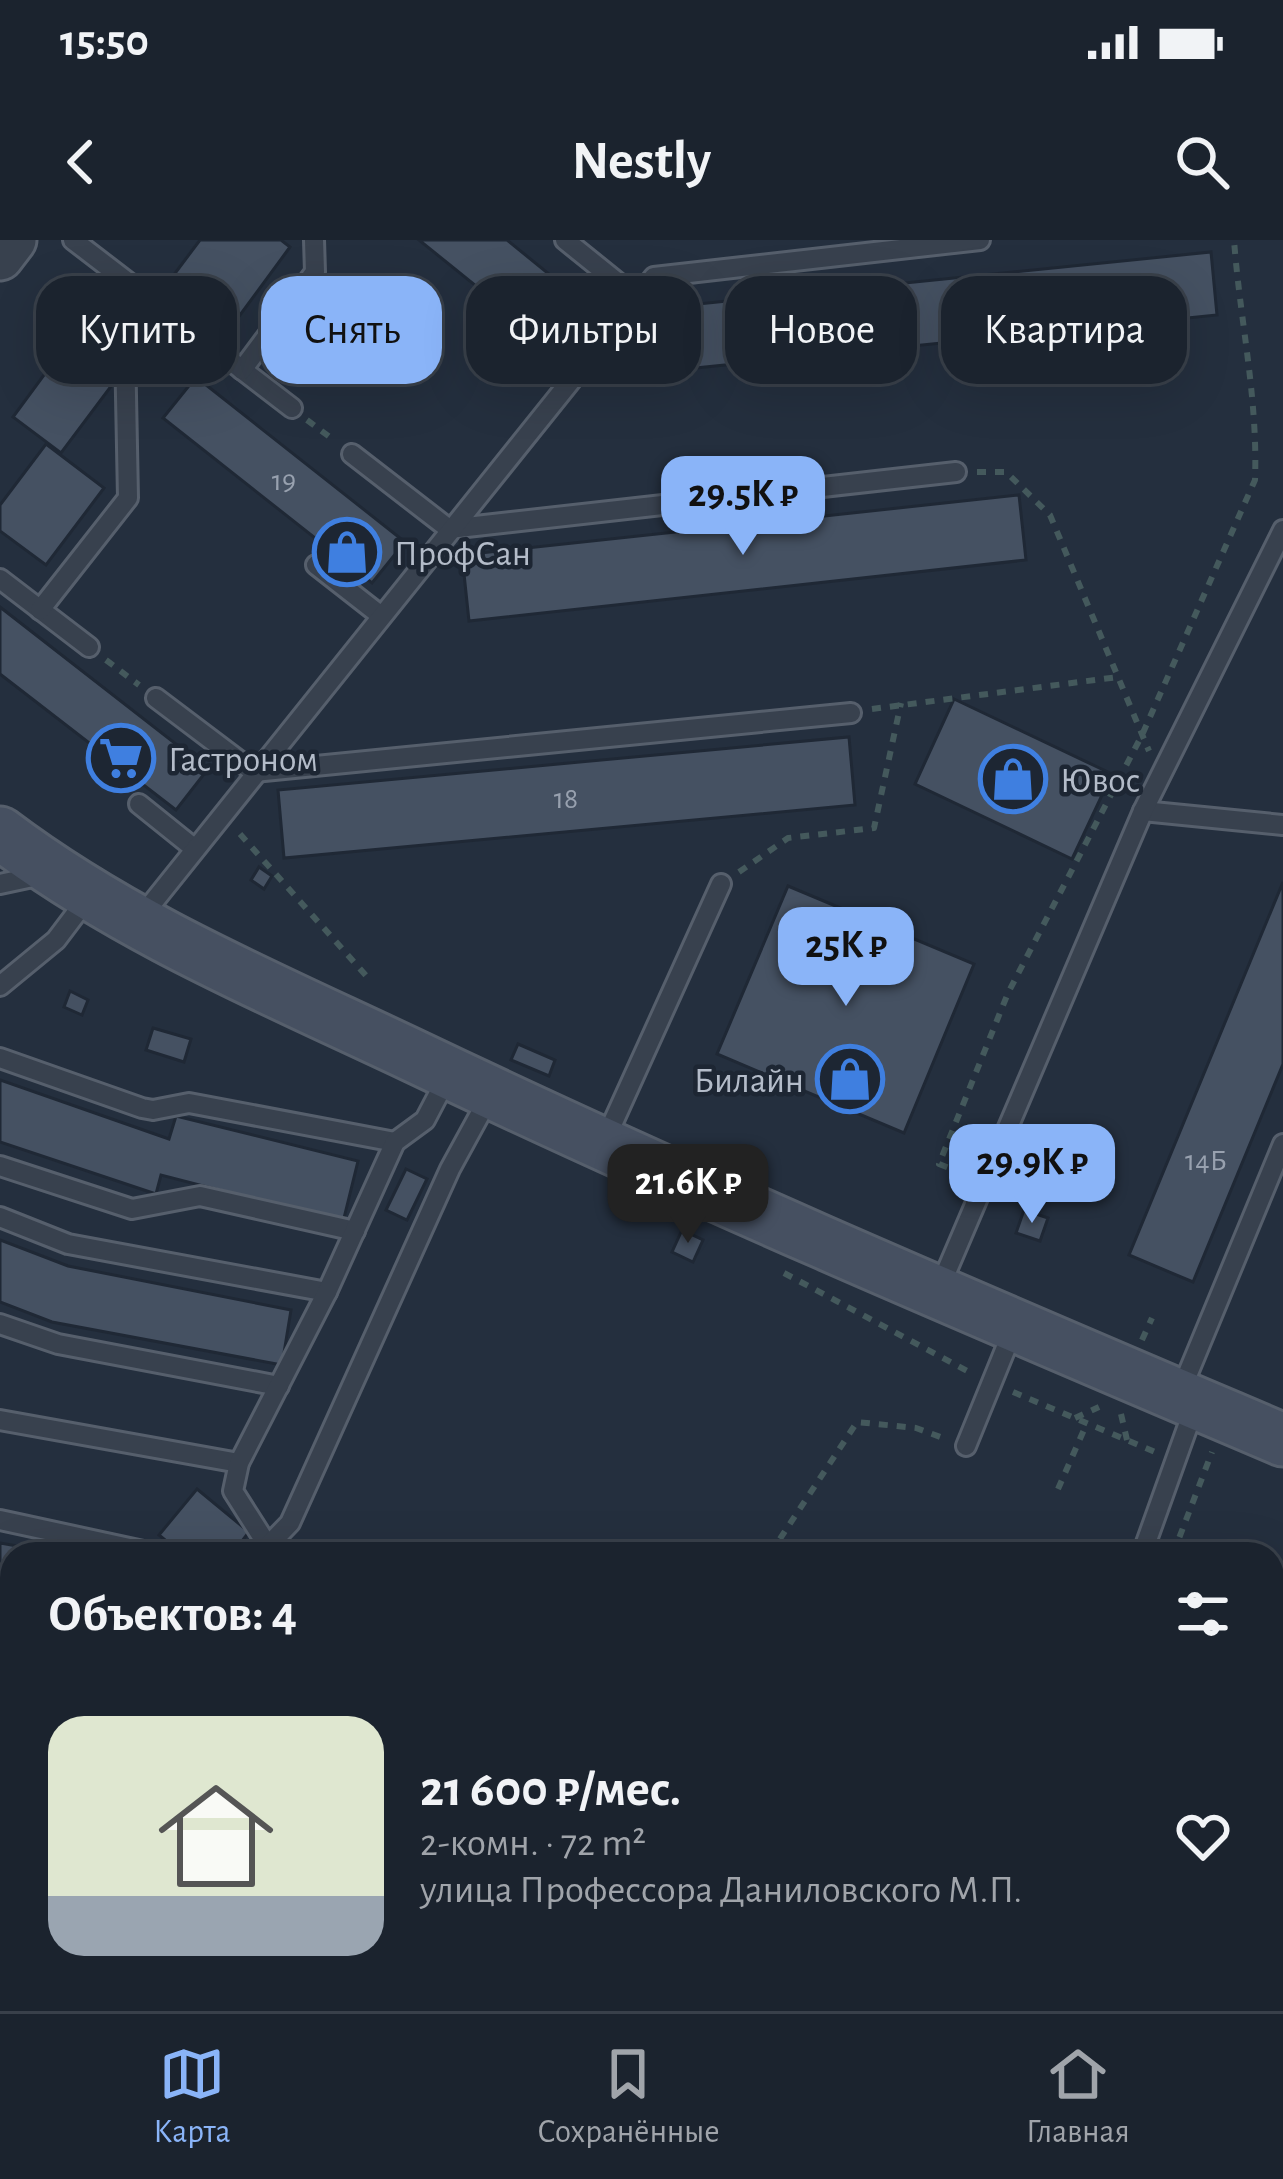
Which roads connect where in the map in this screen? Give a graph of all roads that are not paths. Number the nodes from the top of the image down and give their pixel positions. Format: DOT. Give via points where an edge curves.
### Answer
graph roads {
  1 [pos="13,240"];
  2 [pos="73,240"];
  3 [pos="314,240"];
  4 [pos="565,240"];
  5 [pos="980,240"];
  6 [pos="0,257"];
  7 [pos="120,276"];
  8 [pos="610,276"];
  9 [pos="663,276"];
  10 [pos="237,366"];
  11 [pos="242,370"];
  12 [pos="126,384"];
  13 [pos="566,384"];
  14 [pos="292,408"];
  15 [pos="352,454"];
  16 [pos="956,472"];
  17 [pos="449,529"];
  18 [pos="1283,530"];
  19 [pos="316,565"];
  20 [pos="0,579"];
  21 [pos="40,610"];
  22 [pos="380,615"];
  23 [pos="89,647"];
  24 [pos="156,698"];
  25 [pos="850,713"];
  26 [pos="254,772"];
  27 [pos="139,804"];
  28 [pos="1143,811"];
  29 [pos="1283,825"];
  30 [pos="0,833"];
  31 [pos="194,849"];
  32 [pos="0,884"];
  33 [pos="71,884"];
  34 [pos="721,884"];
  35 [pos="136,924"];
  36 [pos="0,986"];
  37 [pos="0,1058"];
  38 [pos="471,1083"];
  39 [pos="395,1142"];
  40 [pos="603,1144"];
  41 [pos="1283,1144"];
  42 [pos="0,1166"];
  43 [pos="0,1217"];
  44 [pos="355,1231"];
  45 [pos="327,1292"];
  46 [pos="937,1293"];
  47 [pos="0,1324"];
  48 [pos="1014,1327"];
  49 [pos="279,1386"];
  50 [pos="1201,1405"];
  51 [pos="0,1420"];
  52 [pos="1283,1440"];
  53 [pos="966,1446"];
  54 [pos="239,1462"];
  55 [pos="0,1520"];
  56 [pos="102,1542"];
  57 [pos="260,1542"];
  58 [pos="272,1542"];
  59 [pos="1147,1542"];
  1 -- 6 [label="street"];
  2 -- 7 [label="lane"];
  3 -- 11 [label="lane" via="315,272"];
  4 -- 8 [label="lane"];
  5 -- 9 [label="lane"];
  10 -- 11 [label="lane"];
  11 -- 14 [label="lane"];
  12 -- 21 [label="lane" via="128,498"];
  13 -- 17 [label="lane"];
  15 -- 17 [label="lane"];
  16 -- 17 [label="lane"];
  17 -- 22 [label="lane"];
  18 -- 28 [label="lane"];
  19 -- 22 [label="lane"];
  20 -- 21 [label="lane"];
  21 -- 23 [label="lane"];
  22 -- 26 [label="lane"];
  24 -- 26 [label="lane"];
  25 -- 26 [label="lane"];
  26 -- 31 [label="lane"];
  27 -- 31 [label="lane"];
  28 -- 29 [label="lane"];
  28 -- 46 [label="lane"];
  30 -- 33 [label="main road"];
  31 -- 35 [label="lane"];
  32 -- 33 [label="lane"];
  33 -- 35 [label="main road"];
  33 -- 36 [label="lane" via="56,940"];
  34 -- 40 [label="lane"];
  35 -- 38 [label="main road"];
  37 -- 39 [label="lane" via="142,1108 189,1103"];
  38 -- 39 [label="lane"];
  38 -- 40 [label="main road"];
  38 -- 58 [label="lane" via="450,1169 290,1523"];
  39 -- 44 [label="lane"];
  40 -- 46 [label="main road"];
  41 -- 50 [label="lane"];
  42 -- 44 [label="lane" via="132,1209 200,1196"];
  43 -- 45 [label="lane" via="68,1244"];
  44 -- 45 [label="lane"];
  45 -- 49 [label="lane"];
  46 -- 48 [label="main road"];
  47 -- 49 [label="lane" via="58,1344"];
  48 -- 50 [label="main road"];
  48 -- 53 [label="lane"];
  49 -- 54 [label="lane"];
  50 -- 52 [label="main road"];
  50 -- 59 [label="lane"];
  51 -- 54 [label="lane"];
  54 -- 57 [label="lane" via="233,1491"];
  55 -- 56 [label="lane"];
}
